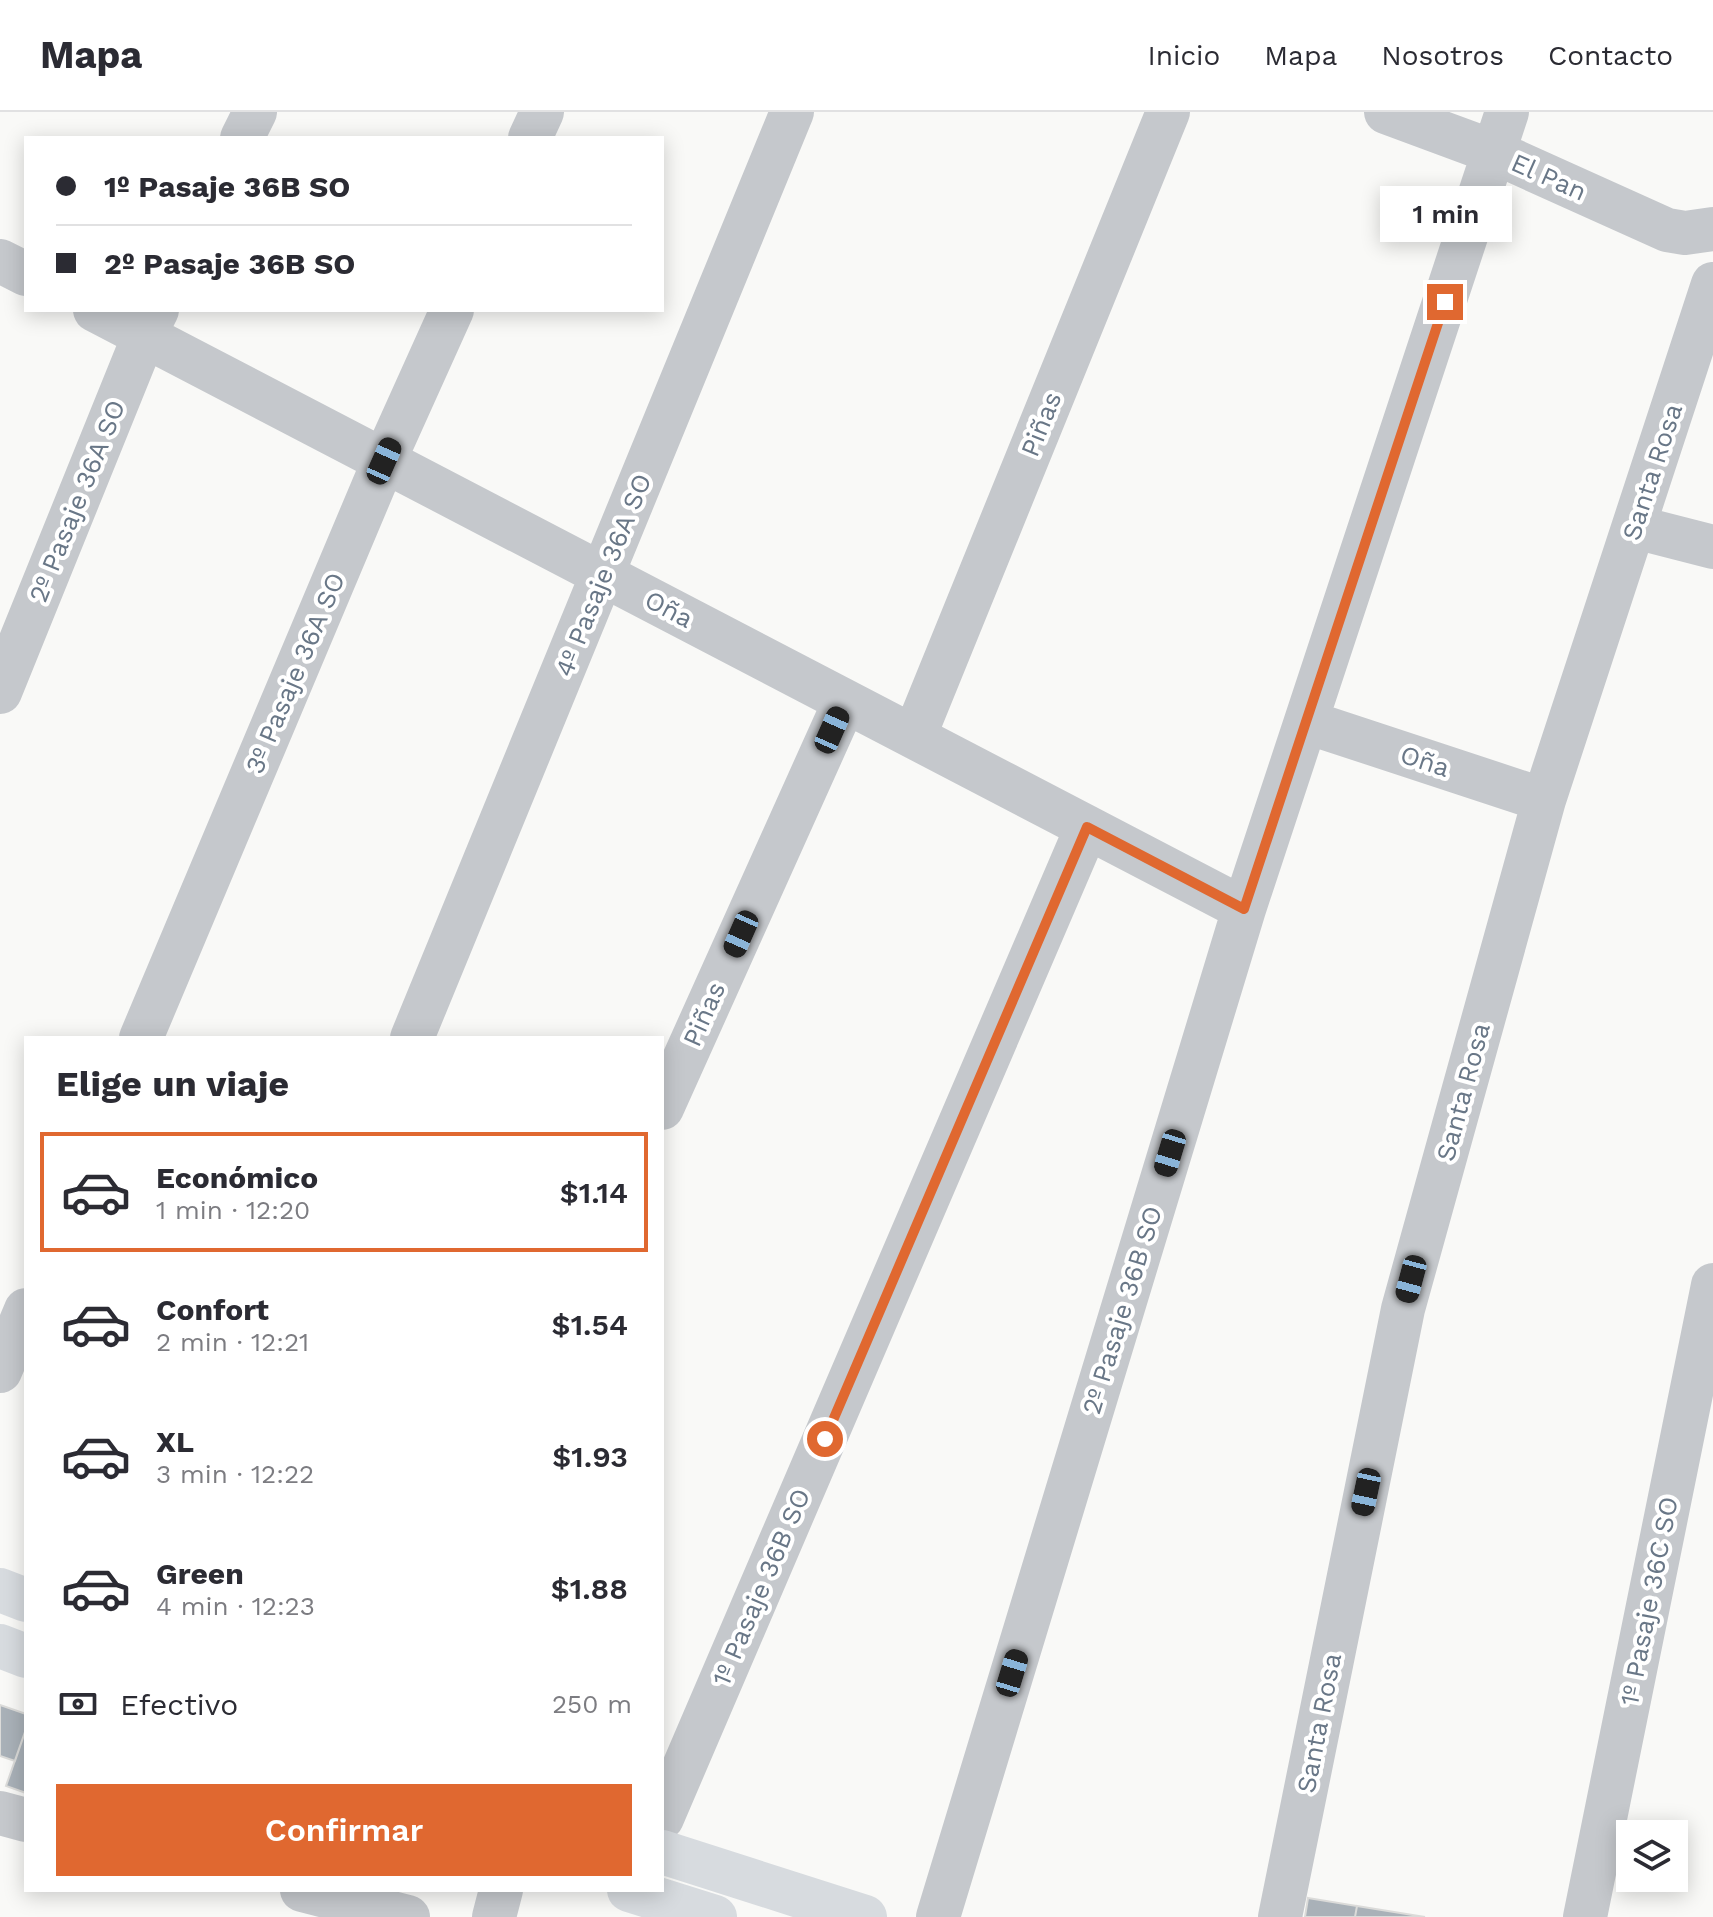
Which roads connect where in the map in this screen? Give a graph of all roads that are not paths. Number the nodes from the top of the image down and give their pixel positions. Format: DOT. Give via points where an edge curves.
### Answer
graph roads {
  1 [pos="255,112"];
  2 [pos="542,112"];
  3 [pos="792,112"];
  4 [pos="1168,112"];
  5 [pos="1386,112"];
  6 [pos="1501,132"];
  7 [pos="243,136"];
  8 [pos="531,136"];
  9 [pos="1713,229"];
  10 [pos="0,261"];
  11 [pos="24,273"];
  12 [pos="1713,284"];
  13 [pos="103,312"];
  14 [pos="451,312"];
  15 [pos="150,323"];
  16 [pos="384,461"];
  17 [pos="1635,527"];
  18 [pos="1713,547"];
  19 [pos="603,575"];
  20 [pos="0,692"];
  21 [pos="845,701"];
  22 [pos="1307,722"];
  23 [pos="914,737"];
  24 [pos="1544,800"];
  25 [pos="1087,827"];
  26 [pos="1244,909"];
  27 [pos="142,1036"];
  28 [pos="413,1036"];
  29 [pos="664,1104"];
  30 [pos="1713,1285"];
  31 [pos="24,1315"];
  32 [pos="0,1371"];
  33 [pos="0,1590"];
  34 [pos="24,1599"];
  35 [pos="0,1646"];
  36 [pos="24,1655"];
  37 [pos="0,1813"];
  38 [pos="664,1813"];
  39 [pos="24,1819"];
  40 [pos="664,1853"];
  41 [pos="310,1892"];
  42 [pos="500,1892"];
  43 [pos="635,1892"];
  44 [pos="408,1917"];
  45 [pos="494,1917"];
  46 [pos="715,1917"];
  47 [pos="865,1917"];
  48 [pos="938,1917"];
  49 [pos="1280,1917"];
  50 [pos="1585,1917"];
  1 -- 7 [label="street"];
  2 -- 8 [label="street"];
  3 -- 19 [label="street, 4º Pasaje 36A SO"];
  4 -- 23 [label="street, Piñas"];
  5 -- 6 [label="street, El Pan"];
  6 -- 9 [label="street, El Pan" via="1667,230"];
  6 -- 22 [label="street, 2º Pasaje 36B SO"];
  10 -- 11 [label="street"];
  12 -- 17 [label="street, Santa Rosa"];
  13 -- 15 [label="street, Oña"];
  14 -- 16 [label="street, 3º Pasaje 36A SO"];
  15 -- 16 [label="street, Oña"];
  15 -- 20 [label="street, 2º Pasaje 36A SO"];
  16 -- 19 [label="street, Oña"];
  16 -- 27 [label="street, 3º Pasaje 36A SO"];
  17 -- 18 [label="street"];
  17 -- 24 [label="street, Santa Rosa"];
  19 -- 21 [label="street, Oña"];
  19 -- 28 [label="street, 4º Pasaje 36A SO"];
  21 -- 23 [label="street, Oña"];
  21 -- 29 [label="street, Piñas"];
  22 -- 24 [label="street, Oña"];
  22 -- 26 [label="street, 2º Pasaje 36B SO"];
  23 -- 25 [label="street, Oña"];
  24 -- 49 [label="street, Santa Rosa" via="1403,1309"];
  25 -- 26 [label="street, Oña"];
  25 -- 38 [label="street, 1º Pasaje 36B SO"];
  26 -- 48 [label="street, 2º Pasaje 36B SO"];
  30 -- 50 [label="street, 1º Pasaje 36C SO"];
  31 -- 32 [label="street"];
  33 -- 34 [label="main road"];
  35 -- 36 [label="main road"];
  37 -- 39 [label="street"];
  40 -- 47 [label="main road"];
  41 -- 44 [label="street"];
  42 -- 45 [label="street"];
  43 -- 46 [label="main road"];
}
